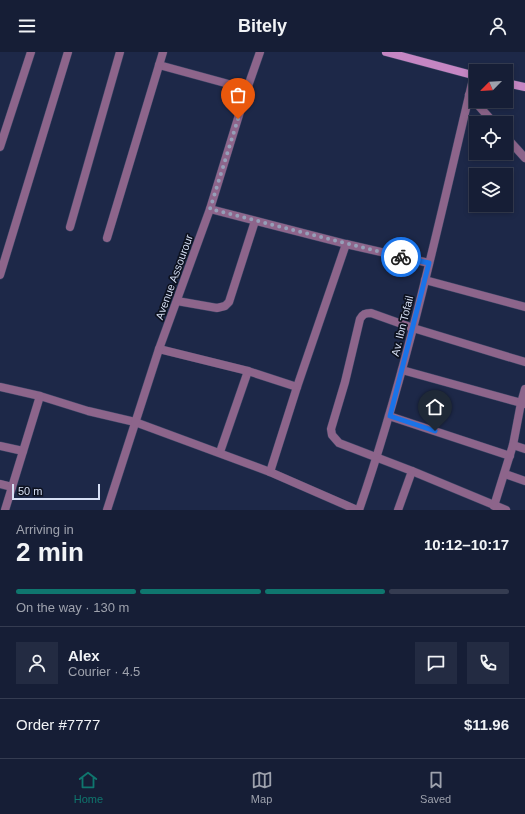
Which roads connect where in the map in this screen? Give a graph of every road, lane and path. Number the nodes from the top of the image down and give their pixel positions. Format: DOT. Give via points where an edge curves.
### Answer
graph roads {
  1 [pos="31,52"];
  2 [pos="68,52"];
  3 [pos="120,52"];
  4 [pos="163,52"];
  5 [pos="260,52"];
  6 [pos="386,52"];
  7 [pos="159,65"];
  8 [pos="469,74"];
  9 [pos="513,84"];
  10 [pos="525,87"];
  11 [pos="247,89"];
  12 [pos="469,95"];
  13 [pos="481,108"];
  14 [pos="488,116"];
  15 [pos="513,144"];
  16 [pos="0,147"];
  17 [pos="525,158"];
  18 [pos="210,209"];
  19 [pos="255,220"];
  20 [pos="70,227"];
  21 [pos="107,238"];
  22 [pos="346,244"];
  23 [pos="429,263"];
  24 [pos="0,275"];
  25 [pos="425,280"];
  26 [pos="177,301"];
  27 [pos="525,307"];
  28 [pos="413,328"];
  29 [pos="159,349"];
  30 [pos="525,362"];
  31 [pos="402,370"];
  32 [pos="248,371"];
  33 [pos="0,387"];
  34 [pos="297,387"];
  35 [pos="525,389"];
  36 [pos="40,396"];
  37 [pos="523,404"];
  38 [pos="390,416"];
  39 [pos="135,422"];
  40 [pos="513,445"];
  41 [pos="0,446"];
  42 [pos="525,449"];
  43 [pos="23,451"];
  44 [pos="220,452"];
  45 [pos="510,456"];
  46 [pos="377,458"];
  47 [pos="412,471"];
  48 [pos="270,472"];
  49 [pos="505,474"];
  50 [pos="525,481"];
  51 [pos="0,484"];
  52 [pos="12,487"];
  53 [pos="494,506"];
  54 [pos="5,510"];
  55 [pos="107,510"];
  56 [pos="358,510"];
  57 [pos="398,510"];
  58 [pos="506,510"];
  1 -- 16 [label="street"];
  2 -- 24 [label="street"];
  3 -- 20 [label="street"];
  4 -- 7 [label="street"];
  5 -- 11 [label="street, Avenue Assourour"];
  6 -- 8 [label="street"];
  7 -- 11 [label="street"];
  7 -- 21 [label="street"];
  9 -- 10 [label="street"];
  11 -- 18 [label="street, Avenue Assourour"];
  12 -- 23 [label="street, Av. Ibn Tofail"];
  13 -- 14 [label="street"];
  15 -- 17 [label="street"];
  18 -- 19 [label="street"];
  18 -- 26 [label="street, Avenue Assourour"];
  19 -- 22 [label="street"];
  19 -- 26 [label="street" via="229,302 217,308"];
  22 -- 23 [label="street"];
  22 -- 34 [label="street"];
  23 -- 25 [label="street, Av. Ibn Tofail"];
  25 -- 27 [label="street"];
  25 -- 28 [label="street, Av. Ibn Tofail"];
  26 -- 29 [label="street, Avenue Assourour"];
  28 -- 30 [label="street"];
  28 -- 31 [label="street, Av. Ibn Tofail"];
  28 -- 46 [label="street" via="371,313 366,313 360,319 331,429 332,435 339,443"];
  29 -- 32 [label="street"];
  29 -- 39 [label="street, Avenue Assourour"];
  31 -- 37 [label="street"];
  31 -- 38 [label="street, Av. Ibn Tofail"];
  32 -- 34 [label="street"];
  32 -- 44 [label="street"];
  33 -- 36 [label="street"];
  34 -- 48 [label="street"];
  35 -- 37 [label="street"];
  36 -- 39 [label="street"];
  36 -- 43 [label="street"];
  37 -- 40 [label="street"];
  38 -- 45 [label="street"];
  38 -- 46 [label="street, Av. Ibn Tofail"];
  39 -- 44 [label="street"];
  39 -- 55 [label="street, Avenue Assourour"];
  40 -- 42 [label="street"];
  40 -- 45 [label="street"];
  41 -- 43 [label="street"];
  43 -- 52 [label="street"];
  44 -- 48 [label="street"];
  45 -- 49 [label="street"];
  46 -- 47 [label="street"];
  46 -- 56 [label="street, Av. Ibn Tofail"];
  47 -- 53 [label="street"];
  47 -- 57 [label="street"];
  48 -- 56 [label="street"];
  49 -- 50 [label="street"];
  49 -- 53 [label="street"];
  51 -- 52 [label="street"];
  52 -- 54 [label="street"];
  53 -- 58 [label="street"];
}
